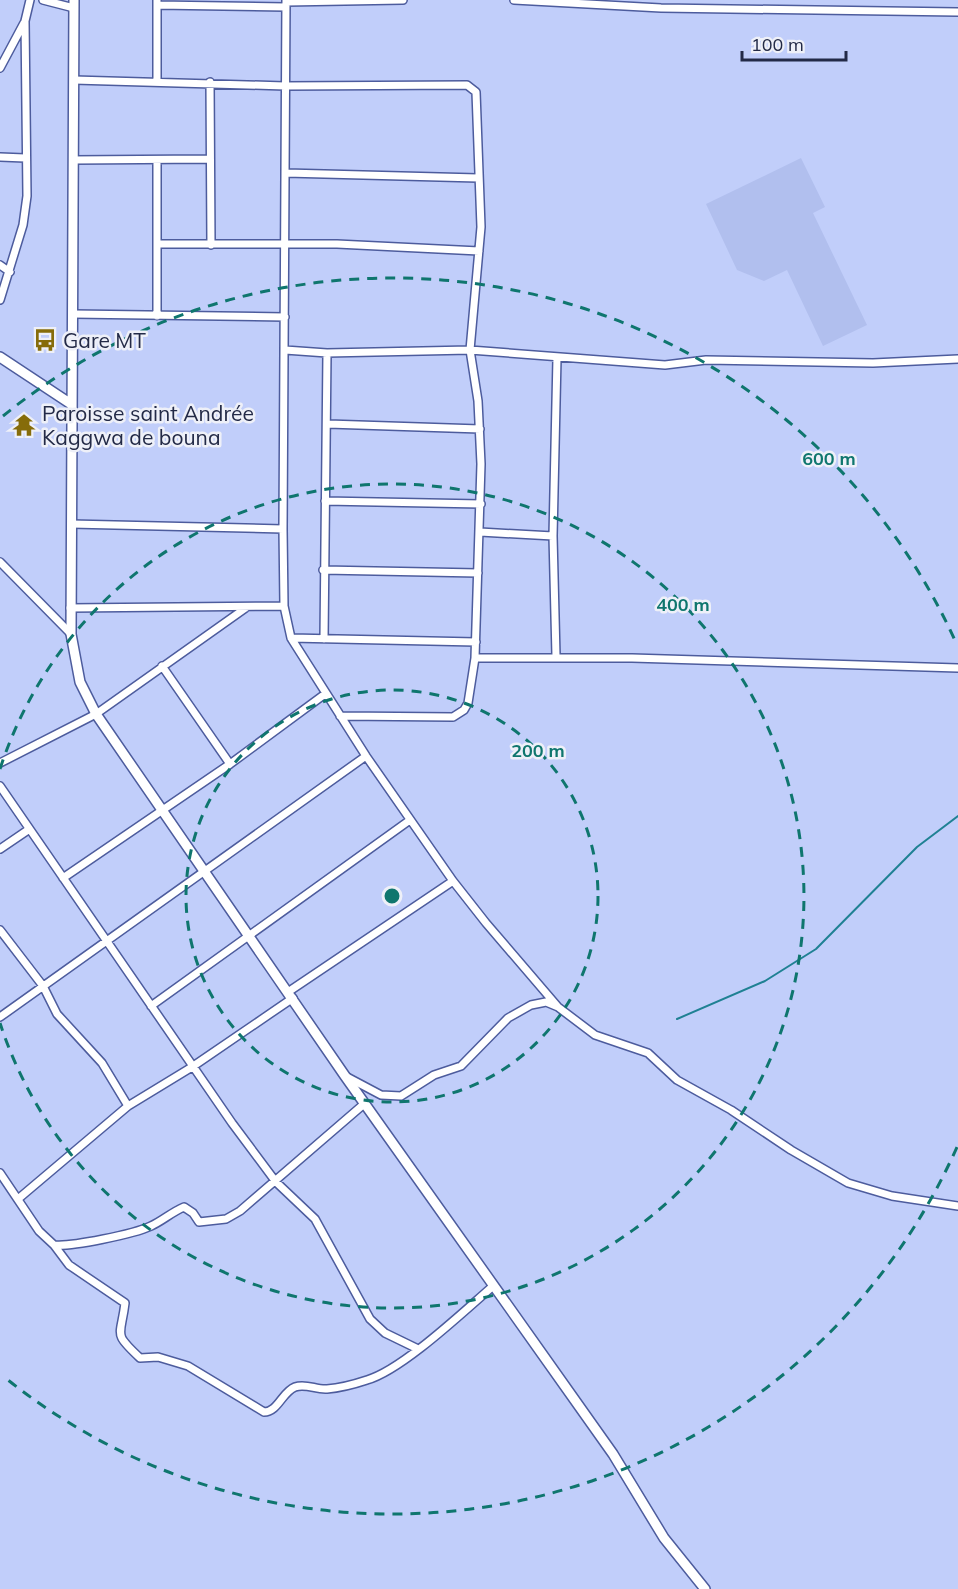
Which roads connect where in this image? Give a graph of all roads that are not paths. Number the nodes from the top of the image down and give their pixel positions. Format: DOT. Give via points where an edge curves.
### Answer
graph roads {
  1 [pos="30,0"];
  2 [pos="43,0"];
  3 [pos="403,0"];
  4 [pos="514,0"];
  5 [pos="157,3"];
  6 [pos="208,3"];
  7 [pos="286,3"];
  8 [pos="590,3"];
  9 [pos="74,4"];
  10 [pos="661,4"];
  11 [pos="958,12"];
  12 [pos="25,21"];
  13 [pos="0,68"];
  14 [pos="74,80"];
  15 [pos="157,81"];
  16 [pos="210,82"];
  17 [pos="285,86"];
  18 [pos="0,157"];
  19 [pos="25,158"];
  20 [pos="208,159"];
  21 [pos="73,160"];
  22 [pos="157,161"];
  23 [pos="286,173"];
  24 [pos="478,178"];
  25 [pos="284,243"];
  26 [pos="157,244"];
  27 [pos="211,245"];
  28 [pos="479,251"];
  29 [pos="0,265"];
  30 [pos="10,272"];
  31 [pos="0,300"];
  32 [pos="73,314"];
  33 [pos="157,316"];
  34 [pos="285,317"];
  35 [pos="285,350"];
  36 [pos="470,350"];
  37 [pos="327,353"];
  38 [pos="0,357"];
  39 [pos="557,358"];
  40 [pos="958,359"];
  41 [pos="71,404"];
  42 [pos="328,424"];
  43 [pos="480,429"];
  44 [pos="325,501"];
  45 [pos="481,504"];
  46 [pos="71,524"];
  47 [pos="283,529"];
  48 [pos="480,532"];
  49 [pos="553,536"];
  50 [pos="0,562"];
  51 [pos="323,570"];
  52 [pos="478,573"];
  53 [pos="285,606"];
  54 [pos="247,607"];
  55 [pos="70,608"];
  56 [pos="70,634"];
  57 [pos="291,638"];
  58 [pos="324,639"];
  59 [pos="476,642"];
  60 [pos="556,656"];
  61 [pos="475,658"];
  62 [pos="162,666"];
  63 [pos="958,668"];
  64 [pos="326,694"];
  65 [pos="96,714"];
  66 [pos="340,716"];
  67 [pos="366,756"];
  68 [pos="0,764"];
  69 [pos="230,764"];
  70 [pos="0,786"];
  71 [pos="161,810"];
  72 [pos="410,820"];
  73 [pos="28,830"];
  74 [pos="0,849"];
  75 [pos="206,871"];
  76 [pos="63,878"];
  77 [pos="453,880"];
  78 [pos="0,930"];
  79 [pos="249,937"];
  80 [pos="107,941"];
  81 [pos="43,986"];
  82 [pos="291,995"];
  83 [pos="151,1006"];
  84 [pos="558,1007"];
  85 [pos="0,1017"];
  86 [pos="192,1067"];
  87 [pos="345,1076"];
  88 [pos="364,1104"];
  89 [pos="128,1106"];
  90 [pos="0,1173"];
  91 [pos="276,1182"];
  92 [pos="18,1199"];
  93 [pos="958,1206"];
  94 [pos="54,1245"];
  95 [pos="492,1287"];
  96 [pos="418,1349"];
  97 [pos="705,1589"];
  1 -- 12 [label="street"];
  2 -- 9 [label="street"];
  3 -- 7 [label="street"];
  4 -- 8 [label="street"];
  5 -- 6 [label="street"];
  5 -- 15 [label="street"];
  6 -- 7 [label="street"];
  7 -- 17 [label="street"];
  8 -- 10 [label="street"];
  9 -- 14 [label="street"];
  10 -- 11 [label="street"];
  12 -- 13 [label="street"];
  12 -- 19 [label="street"];
  14 -- 15 [label="street"];
  14 -- 21 [label="street"];
  15 -- 16 [label="street"];
  16 -- 17 [label="street"];
  16 -- 20 [label="street"];
  17 -- 23 [label="street"];
  17 -- 24 [label="street" via="471,87 476,98"];
  18 -- 19 [label="street"];
  19 -- 30 [label="street" via="27,196"];
  20 -- 22 [label="street"];
  20 -- 27 [label="street"];
  21 -- 22 [label="street"];
  21 -- 32 [label="street"];
  22 -- 26 [label="street"];
  23 -- 24 [label="street"];
  23 -- 25 [label="street"];
  24 -- 28 [label="street"];
  25 -- 27 [label="street"];
  25 -- 28 [label="street"];
  25 -- 34 [label="street"];
  26 -- 27 [label="street"];
  26 -- 33 [label="street"];
  28 -- 36 [label="street"];
  29 -- 30 [label="street"];
  30 -- 31 [label="street"];
  32 -- 33 [label="street"];
  32 -- 41 [label="street"];
  33 -- 34 [label="street"];
  34 -- 35 [label="street"];
  35 -- 37 [label="street"];
  35 -- 47 [label="street"];
  36 -- 37 [label="street"];
  36 -- 39 [label="street"];
  36 -- 43 [label="street"];
  37 -- 42 [label="street"];
  38 -- 41 [label="street"];
  39 -- 40 [label="street" via="665,364 706,360 873,363"];
  39 -- 49 [label="street"];
  41 -- 46 [label="street"];
  42 -- 43 [label="street"];
  42 -- 44 [label="street"];
  43 -- 45 [label="street"];
  44 -- 45 [label="street"];
  44 -- 51 [label="street"];
  45 -- 48 [label="street"];
  46 -- 47 [label="street"];
  46 -- 55 [label="street"];
  47 -- 53 [label="street"];
  48 -- 49 [label="street"];
  48 -- 52 [label="street"];
  49 -- 60 [label="street"];
  50 -- 56 [label="street"];
  51 -- 52 [label="street"];
  51 -- 58 [label="street"];
  52 -- 59 [label="street"];
  53 -- 54 [label="street"];
  53 -- 57 [label="street"];
  54 -- 55 [label="street"];
  54 -- 62 [label="street"];
  55 -- 56 [label="street"];
  56 -- 65 [label="street" via="80,682"];
  57 -- 58 [label="street"];
  57 -- 64 [label="street"];
  58 -- 59 [label="street"];
  59 -- 61 [label="street"];
  60 -- 61 [label="street"];
  60 -- 63 [label="street"];
  61 -- 66 [label="street" via="465,710 453,717"];
  62 -- 65 [label="street"];
  62 -- 69 [label="street"];
  64 -- 66 [label="street"];
  64 -- 69 [label="street"];
  65 -- 68 [label="street"];
  65 -- 71 [label="street"];
  66 -- 67 [label="street"];
  67 -- 72 [label="street"];
  67 -- 75 [label="street"];
  69 -- 71 [label="street"];
  70 -- 73 [label="street"];
  71 -- 75 [label="street"];
  71 -- 76 [label="street"];
  72 -- 77 [label="street"];
  72 -- 79 [label="street"];
  73 -- 74 [label="street"];
  73 -- 76 [label="street"];
  75 -- 79 [label="street"];
  75 -- 80 [label="street"];
  76 -- 80 [label="street"];
  77 -- 82 [label="street"];
  77 -- 84 [label="street"];
  78 -- 81 [label="street"];
  79 -- 82 [label="street"];
  79 -- 83 [label="street"];
  80 -- 81 [label="street"];
  80 -- 83 [label="street"];
  81 -- 85 [label="street"];
  81 -- 89 [label="street" via="57,1014 102,1063"];
  82 -- 86 [label="street"];
  82 -- 87 [label="street"];
  83 -- 86 [label="street"];
  84 -- 87 [label="street" via="540,1002 519,1011 496,1028 461,1066 434,1075 401,1096 381,1095"];
  84 -- 93 [label="street" via="595,1035 648,1053 675,1078 848,1183 892,1196"];
  86 -- 89 [label="street"];
  86 -- 91 [label="street"];
  87 -- 88 [label="street"];
  88 -- 91 [label="street"];
  88 -- 95 [label="street"];
  89 -- 92 [label="street"];
  90 -- 92 [label="street"];
  91 -- 94 [label="street" via="226,1219 199,1222 184,1207 152,1226"];
  91 -- 96 [label="street" via="315,1219 370,1319 385,1333"];
  92 -- 94 [label="street" via="39,1231"];
  94 -- 96 [label="street" via="69,1265 125,1303 119,1325 121,1340 140,1358 158,1357 188,1366 264,1412 272,1410 293,1388 327,1389 374,1378"];
  95 -- 96 [label="street"];
  95 -- 97 [label="street" via="613,1454 664,1538"];
}
